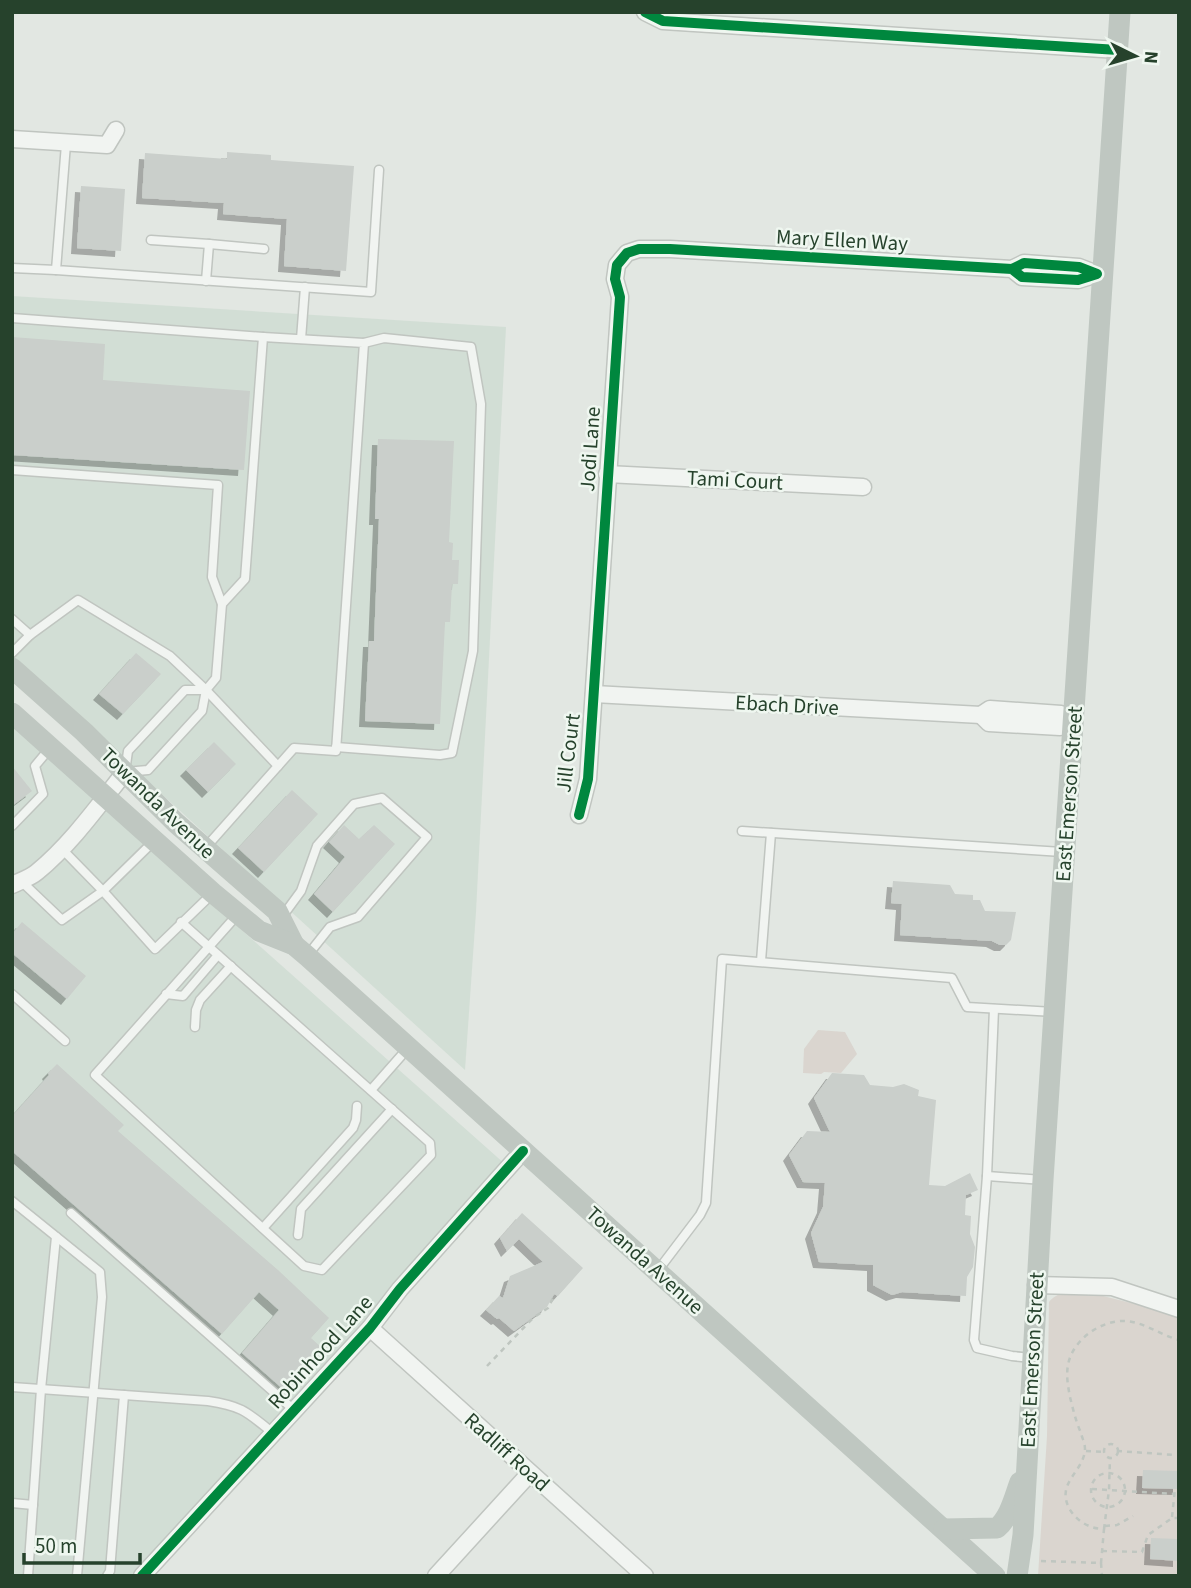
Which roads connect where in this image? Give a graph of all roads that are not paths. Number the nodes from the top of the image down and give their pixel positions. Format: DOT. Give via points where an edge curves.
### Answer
graph roads {
  1 [pos="645,12"];
  2 [pos="1120,12"];
  3 [pos="749,19"];
  4 [pos="1118,50"];
  5 [pos="116,130"];
  6 [pos="12,139"];
  7 [pos="66,144"];
  8 [pos="379,170"];
  9 [pos="151,240"];
  10 [pos="209,244"];
  11 [pos="264,248"];
  12 [pos="670,249"];
  13 [pos="12,268"];
  14 [pos="56,270"];
  15 [pos="1100,274"];
  16 [pos="206,281"];
  17 [pos="305,287"];
  18 [pos="12,318"];
  19 [pos="263,337"];
  20 [pos="301,339"];
  21 [pos="364,343"];
  22 [pos="12,470"];
  23 [pos="607,474"];
  24 [pos="863,487"];
  25 [pos="222,604"];
  26 [pos="12,619"];
  27 [pos="30,635"];
  28 [pos="12,653"];
  29 [pos="12,668"];
  30 [pos="206,690"];
  31 [pos="594,694"];
  32 [pos="12,713"];
  33 [pos="1071,722"];
  34 [pos="336,747"];
  35 [pos="50,748"];
  36 [pos="278,766"];
  37 [pos="125,772"];
  38 [pos="105,796"];
  39 [pos="579,815"];
  40 [pos="12,826"];
  41 [pos="741,831"];
  42 [pos="771,833"];
  43 [pos="154,841"];
  44 [pos="61,848"];
  45 [pos="205,849"];
  46 [pos="1065,852"];
  47 [pos="17,883"];
  48 [pos="103,891"];
  49 [pos="213,893"];
  50 [pos="238,914"];
  51 [pos="181,922"];
  52 [pos="274,927"];
  53 [pos="209,946"];
  54 [pos="301,950"];
  55 [pos="218,955"];
  56 [pos="761,961"];
  57 [pos="231,967"];
  58 [pos="12,994"];
  59 [pos="166,994"];
  60 [pos="994,1009"];
  61 [pos="1054,1012"];
  62 [pos="195,1027"];
  63 [pos="65,1041"];
  64 [pos="408,1047"];
  65 [pos="371,1090"];
  66 [pos="357,1106"];
  67 [pos="392,1109"];
  68 [pos="523,1151"];
  69 [pos="987,1177"];
  70 [pos="1043,1180"];
  71 [pos="13,1201"];
  72 [pos="12,1208"];
  73 [pos="71,1213"];
  74 [pos="263,1228"];
  75 [pos="298,1235"];
  76 [pos="57,1237"];
  77 [pos="657,1271"];
  78 [pos="1036,1285"];
  79 [pos="1179,1309"];
  80 [pos="370,1328"];
  81 [pos="1032,1358"];
  82 [pos="12,1387"];
  83 [pos="41,1389"];
  84 [pos="93,1393"];
  85 [pos="124,1395"];
  86 [pos="294,1410"];
  87 [pos="272,1433"];
  88 [pos="1027,1464"];
  89 [pos="530,1473"];
  90 [pos="12,1503"];
  91 [pos="33,1505"];
  92 [pos="944,1529"];
  93 [pos="28,1576"];
  94 [pos="78,1576"];
  95 [pos="107,1576"];
  96 [pos="142,1576"];
  97 [pos="436,1576"];
  98 [pos="645,1576"];
  99 [pos="995,1576"];
  100 [pos="1017,1576"];
  1 -- 3 [label="street" via="663,21"];
  2 -- 4 [label="main road, East Emerson Street"];
  3 -- 4 [label="street"];
  4 -- 15 [label="main road, East Emerson Street"];
  5 -- 7 [label="street" via="107,145"];
  6 -- 7 [label="street"];
  7 -- 14 [label="lane"];
  8 -- 17 [label="lane" via="371,292"];
  9 -- 10 [label="lane"];
  10 -- 11 [label="lane"];
  10 -- 16 [label="lane"];
  12 -- 15 [label="street, Mary Ellen Way" via="1012,269 1022,277 1078,280"];
  12 -- 23 [label="street, Jodi Lane" via="639,249 627,253 617,265 620,297"];
  13 -- 14 [label="lane"];
  14 -- 16 [label="lane"];
  15 -- 33 [label="main road, East Emerson Street"];
  16 -- 17 [label="lane"];
  17 -- 20 [label="lane"];
  18 -- 19 [label="lane"];
  19 -- 20 [label="lane"];
  19 -- 25 [label="lane" via="245,579"];
  20 -- 21 [label="lane"];
  21 -- 34 [label="lane"];
  21 -- 34 [label="lane" via="384,338 471,347 481,404 473,651 453,753"];
  22 -- 25 [label="lane" via="218,485 212,577"];
  23 -- 24 [label="street, Tami Court"];
  23 -- 31 [label="street, Jodi Lane"];
  25 -- 30 [label="lane" via="215,678"];
  26 -- 27 [label="lane"];
  27 -- 28 [label="lane"];
  27 -- 30 [label="lane" via="78,600 170,656"];
  29 -- 37 [label="main road, Towanda Avenue"];
  30 -- 36 [label="lane"];
  30 -- 37 [label="lane" via="202,711 148,770"];
  30 -- 37 [label="lane" via="185,690 128,751"];
  31 -- 33 [label="street, Ebach Drive" via="981,715 990,709 1060,714"];
  31 -- 39 [label="street, Jill Court" via="588,779"];
  32 -- 35 [label="main road, Towanda Avenue"];
  33 -- 46 [label="main road, East Emerson Street"];
  34 -- 36 [label="lane" via="336,751 294,748"];
  35 -- 38 [label="main road, Towanda Avenue"];
  35 -- 40 [label="lane" via="34,766 43,794"];
  36 -- 45 [label="lane"];
  37 -- 38 [label="street"];
  37 -- 45 [label="main road, Towanda Avenue"];
  38 -- 43 [label="main road, Towanda Avenue"];
  38 -- 44 [label="street"];
  41 -- 42 [label="lane"];
  42 -- 46 [label="lane"];
  42 -- 56 [label="lane"];
  43 -- 48 [label="lane"];
  43 -- 49 [label="main road, Towanda Avenue"];
  44 -- 47 [label="street"];
  44 -- 48 [label="lane"];
  45 -- 52 [label="main road, Towanda Avenue" via="277,911"];
  46 -- 61 [label="main road, East Emerson Street"];
  47 -- 48 [label="lane" via="62,919"];
  48 -- 51 [label="lane" via="155,948"];
  49 -- 50 [label="main road, Towanda Avenue"];
  49 -- 51 [label="lane"];
  50 -- 52 [label="main road, Towanda Avenue" via="259,931"];
  50 -- 53 [label="lane"];
  51 -- 53 [label="lane"];
  52 -- 54 [label="main road, Towanda Avenue"];
  52 -- 54 [label="lane" via="301,891 317,846 354,804 382,798 427,837 358,917 330,927"];
  53 -- 55 [label="lane"];
  53 -- 59 [label="lane"];
  54 -- 64 [label="main road, Towanda Avenue"];
  55 -- 57 [label="lane"];
  55 -- 59 [label="lane" via="183,996"];
  56 -- 60 [label="lane" via="952,978 967,1007"];
  56 -- 77 [label="lane" via="722,959 706,1203"];
  57 -- 62 [label="lane" via="200,1000"];
  57 -- 65 [label="lane"];
  58 -- 63 [label="lane"];
  59 -- 74 [label="lane" via="95,1075"];
  60 -- 61 [label="lane"];
  60 -- 69 [label="lane"];
  61 -- 70 [label="main road, East Emerson Street"];
  64 -- 65 [label="lane"];
  64 -- 68 [label="main road, Towanda Avenue"];
  65 -- 67 [label="lane"];
  66 -- 74 [label="lane" via="353,1128"];
  67 -- 74 [label="lane" via="430,1143 431,1154 322,1270 304,1266"];
  67 -- 75 [label="lane" via="301,1209"];
  68 -- 77 [label="main road, Towanda Avenue"];
  68 -- 80 [label="street, Robinhood Lane"];
  69 -- 70 [label="lane"];
  69 -- 81 [label="lane" via="974,1340 977,1348"];
  70 -- 78 [label="main road, East Emerson Street"];
  71 -- 72 [label="lane"];
  71 -- 76 [label="lane"];
  73 -- 86 [label="lane"];
  76 -- 83 [label="lane"];
  76 -- 84 [label="lane" via="100,1272"];
  77 -- 92 [label="main road, Towanda Avenue"];
  78 -- 79 [label="street" via="1112,1287"];
  78 -- 81 [label="main road, East Emerson Street"];
  80 -- 86 [label="street, Robinhood Lane"];
  80 -- 89 [label="street, Radliff Road"];
  81 -- 88 [label="main road, East Emerson Street"];
  82 -- 83 [label="lane"];
  83 -- 84 [label="lane"];
  83 -- 91 [label="lane"];
  84 -- 85 [label="lane"];
  84 -- 94 [label="lane"];
  85 -- 87 [label="lane" via="228,1404 244,1410"];
  85 -- 95 [label="lane"];
  86 -- 87 [label="street, Robinhood Lane"];
  87 -- 96 [label="street, Robinhood Lane"];
  88 -- 92 [label="main road" via="1008,1513 997,1528"];
  88 -- 100 [label="main road, East Emerson Street"];
  89 -- 97 [label="street"];
  89 -- 98 [label="street, Radliff Road"];
  90 -- 91 [label="lane"];
  91 -- 93 [label="lane"];
  92 -- 99 [label="main road, Towanda Avenue"];
}
